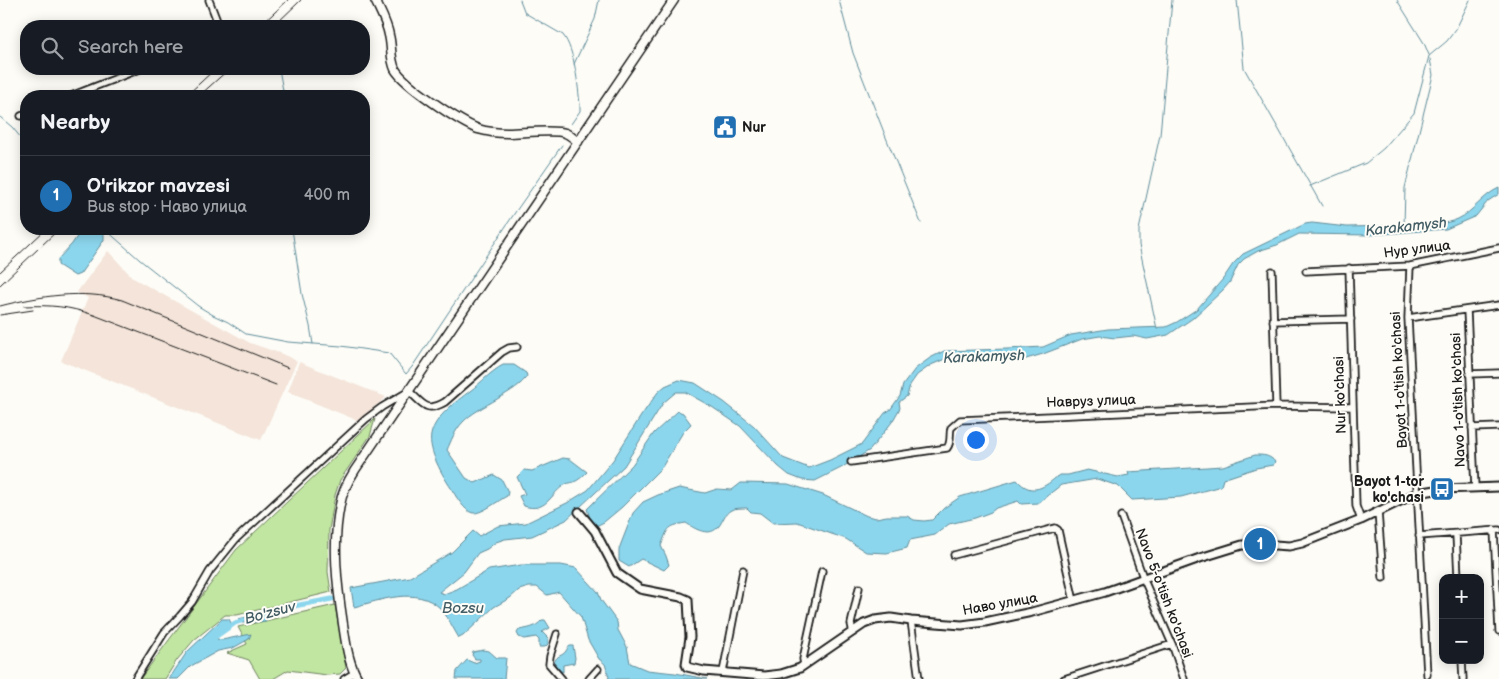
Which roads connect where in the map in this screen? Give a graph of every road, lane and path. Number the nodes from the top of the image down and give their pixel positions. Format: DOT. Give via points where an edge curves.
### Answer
graph roads {
  1 [pos="210,0"];
  2 [pos="375,0"];
  3 [pos="674,0"];
  4 [pos="217,20"];
  5 [pos="125,75"];
  6 [pos="86,90"];
  7 [pos="585,130"];
  8 [pos="565,133"];
  9 [pos="578,142"];
  10 [pos="1499,248"];
  11 [pos="1410,266"];
  12 [pos="1349,268"];
  13 [pos="1272,271"];
  14 [pos="1306,271"];
  15 [pos="1499,306"];
  16 [pos="1467,310"];
  17 [pos="1408,318"];
  18 [pos="1350,319"];
  19 [pos="1273,321"];
  20 [pos="516,347"];
  21 [pos="1499,373"];
  22 [pos="1469,374"];
  23 [pos="409,392"];
  24 [pos="1276,406"];
  25 [pos="1353,407"];
  26 [pos="1499,427"];
  27 [pos="1472,428"];
  28 [pos="851,462"];
  29 [pos="1499,487"];
  30 [pos="1474,488"];
  31 [pos="1417,493"];
  32 [pos="579,512"];
  33 [pos="1378,512"];
  34 [pos="1121,516"];
  35 [pos="1361,520"];
  36 [pos="1496,530"];
  37 [pos="1456,534"];
  38 [pos="1419,536"];
  39 [pos="954,555"];
  40 [pos="743,570"];
  41 [pos="822,571"];
  42 [pos="1458,574"];
  43 [pos="1383,578"];
  44 [pos="1144,580"];
  45 [pos="859,588"];
  46 [pos="1074,601"];
  47 [pos="911,621"];
  48 [pos="1499,631"];
  49 [pos="853,632"];
  50 [pos="557,634"];
  51 [pos="1172,644"];
  52 [pos="1462,664"];
  53 [pos="804,665"];
  54 [pos="598,669"];
  55 [pos="723,672"];
  56 [pos="1427,675"];
  57 [pos="356,676"];
  58 [pos="1182,678"];
  59 [pos="135,679"];
  60 [pos="344,679"];
  61 [pos="562,679"];
  62 [pos="589,679"];
  63 [pos="919,679"];
  64 [pos="1064,679"];
  65 [pos="1463,679"];
  1 -- 4 [label="street"];
  2 -- 8 [label="main road" via="388,30 396,70 422,93 458,118 487,131"];
  3 -- 7 [label="main road"];
  5 -- 6 [label="street"];
  7 -- 8 [label="main road" via="577,134"];
  7 -- 9 [label="main road"];
  8 -- 9 [label="main road"];
  9 -- 23 [label="main road"];
  10 -- 11 [label="street, Нур улица"];
  11 -- 12 [label="street, Нур улица"];
  11 -- 17 [label="street, Bayot 1-o'tish ko'chasi"];
  12 -- 14 [label="street, Нур улица"];
  12 -- 18 [label="street, Nur ko'chasi"];
  13 -- 19 [label="street"];
  15 -- 16 [label="street"];
  16 -- 17 [label="street"];
  16 -- 22 [label="street, Navo 1-o'tish ko'chasi"];
  17 -- 31 [label="street, Bayot 1-o'tish ko'chasi"];
  18 -- 19 [label="street"];
  18 -- 25 [label="street, Nur ko'chasi"];
  19 -- 24 [label="street"];
  20 -- 23 [label="street" via="502,352 434,408 426,407"];
  21 -- 22 [label="street"];
  22 -- 27 [label="street, Navo 1-o'tish ko'chasi"];
  23 -- 57 [label="main road" via="352,475 339,507 337,586 347,649"];
  23 -- 59 [label="street" via="366,419 236,539 210,571 192,602 164,632"];
  24 -- 25 [label="street, Навруз улица"];
  24 -- 28 [label="street, Навруз улица" via="960,420 951,428 947,448"];
  25 -- 35 [label="street, Nur ko'chasi" via="1356,506"];
  26 -- 27 [label="street"];
  27 -- 30 [label="street, Navo 1-o'tish ko'chasi"];
  29 -- 30 [label="street, Наво улица"];
  30 -- 31 [label="street, Наво улица"];
  31 -- 33 [label="street, Наво улица"];
  31 -- 38 [label="street, Bayot 1-o'tish ko'chasi"];
  32 -- 55 [label="street, Наво улица" via="595,531 617,573 640,589 688,600 690,637 686,666"];
  33 -- 35 [label="street, Наво улица"];
  33 -- 43 [label="street"];
  34 -- 44 [label="street, Navo 5-o'tish ko'chasi"];
  35 -- 44 [label="street, Наво улица" via="1289,546 1242,545"];
  36 -- 37 [label="street"];
  36 -- 48 [label="street"];
  37 -- 38 [label="street"];
  37 -- 42 [label="street"];
  38 -- 56 [label="street, Bayot 1-o'tish ko'chasi"];
  39 -- 46 [label="street" via="1055,528"];
  40 -- 55 [label="street"];
  41 -- 53 [label="street"];
  44 -- 46 [label="street, Наво улица"];
  44 -- 51 [label="street, Navo 5-o'tish ko'chasi"];
  45 -- 49 [label="street" via="851,624"];
  46 -- 47 [label="street, Наво улица" via="962,625"];
  47 -- 49 [label="street, Наво улица" via="875,620"];
  47 -- 63 [label="street"];
  49 -- 53 [label="street, Наво улица"];
  50 -- 61 [label="street" via="549,664"];
  51 -- 58 [label="street, Navo 5-o'tish ko'chasi"];
  51 -- 64 [label="street"];
  52 -- 65 [label="street"];
  53 -- 55 [label="street, Наво улица" via="781,674 764,676"];
  54 -- 62 [label="street"];
  57 -- 60 [label="street"];
}
